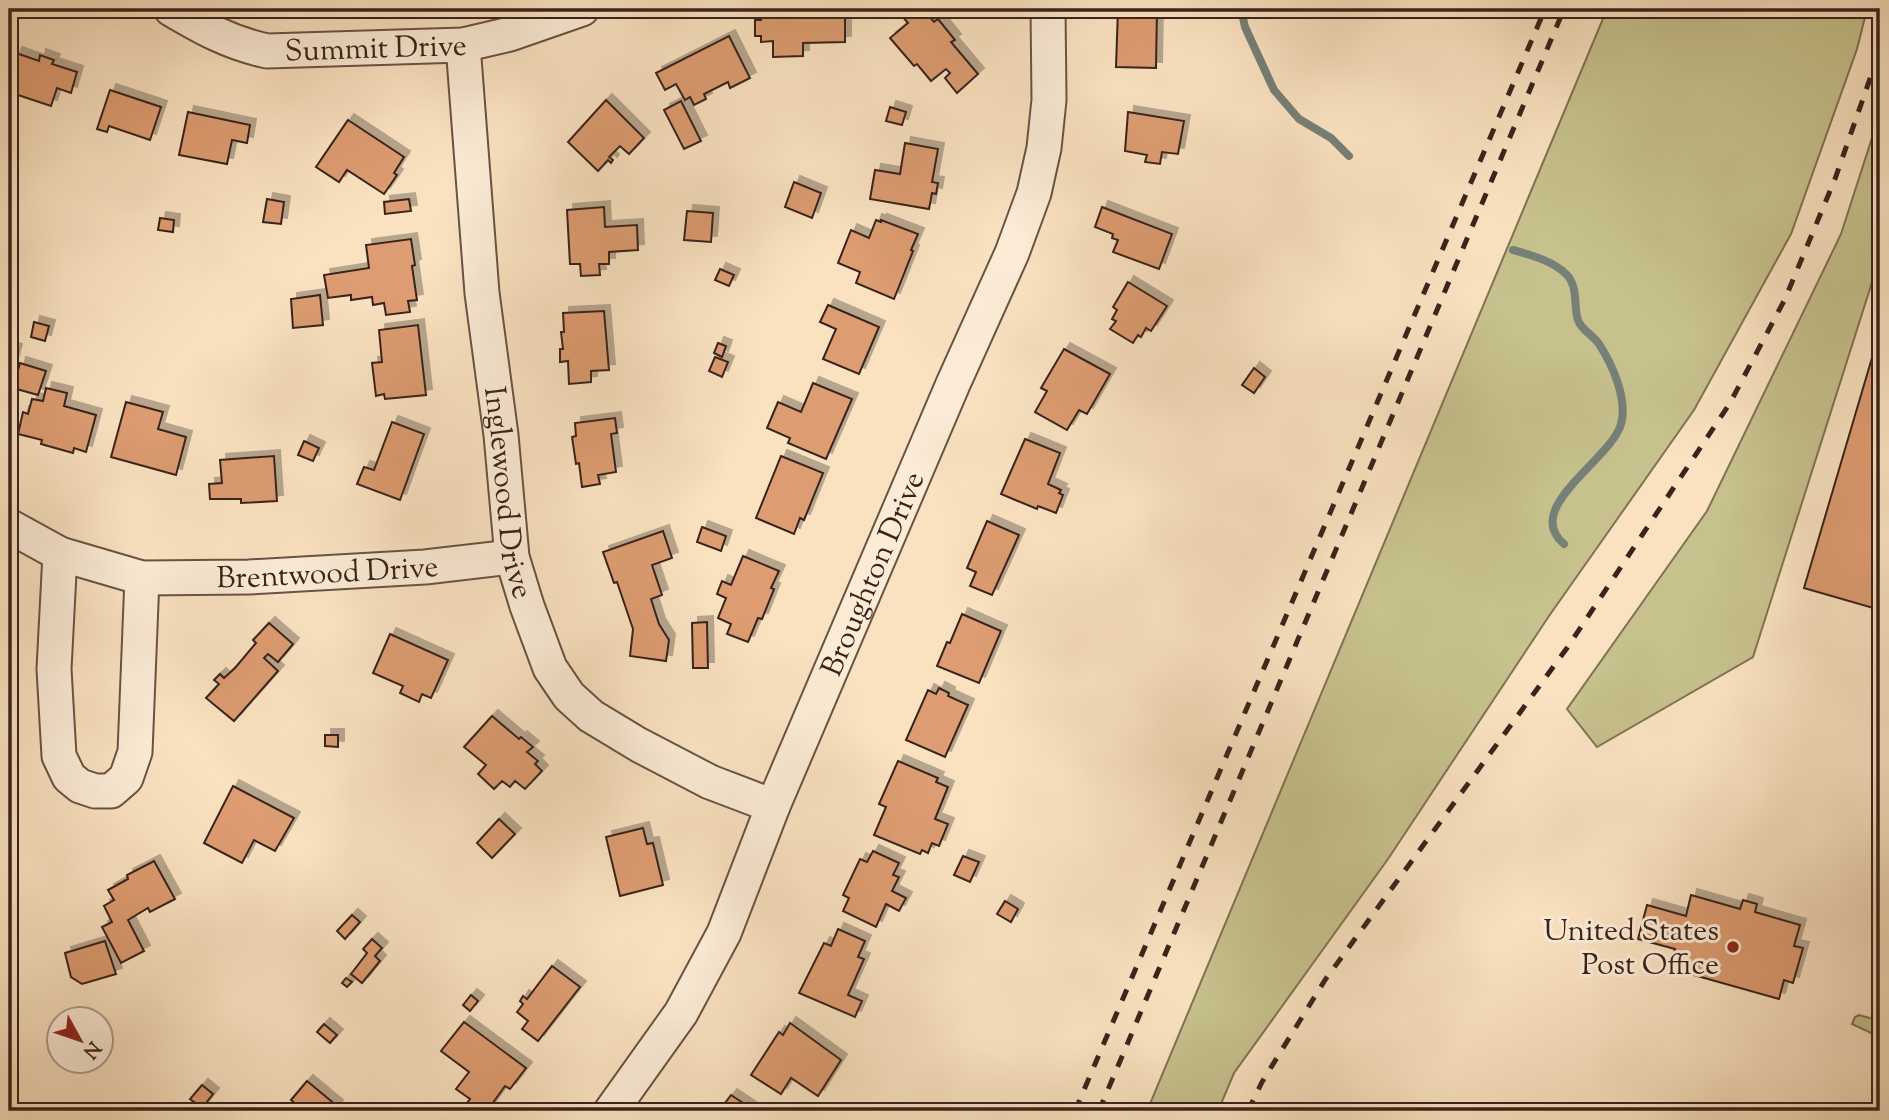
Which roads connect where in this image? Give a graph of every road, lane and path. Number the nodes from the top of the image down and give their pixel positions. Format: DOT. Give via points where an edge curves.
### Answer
graph roads {
  1 [pos="171,9"];
  2 [pos="582,9"];
  3 [pos="1048,9"];
  4 [pos="463,45"];
  5 [pos="9,526"];
  6 [pos="60,554"];
  7 [pos="512,557"];
  8 [pos="142,578"];
  9 [pos="772,806"];
  10 [pos="611,1111"];
  1 -- 4 [label="street, Summit Drive" via="240,45 267,51"];
  2 -- 4 [label="street, Summit Drive"];
  3 -- 9 [label="street, Broughton Drive" via="1049,100 1034,193"];
  4 -- 7 [label="street, Inglewood Drive" via="482,293"];
  5 -- 6 [label="street, Brentwood Drive"];
  6 -- 8 [label="street, Brentwood Drive"];
  6 -- 8 [label="street" via="54,669 59,756 69,777 95,791 111,791 126,778 135,752"];
  7 -- 8 [label="street, Brentwood Drive" via="412,568"];
  7 -- 9 [label="street, Inglewood Drive" via="550,668 569,696 591,716 639,745 710,782"];
  9 -- 10 [label="street, Broughton Drive" via="724,933 681,1013"];
}
